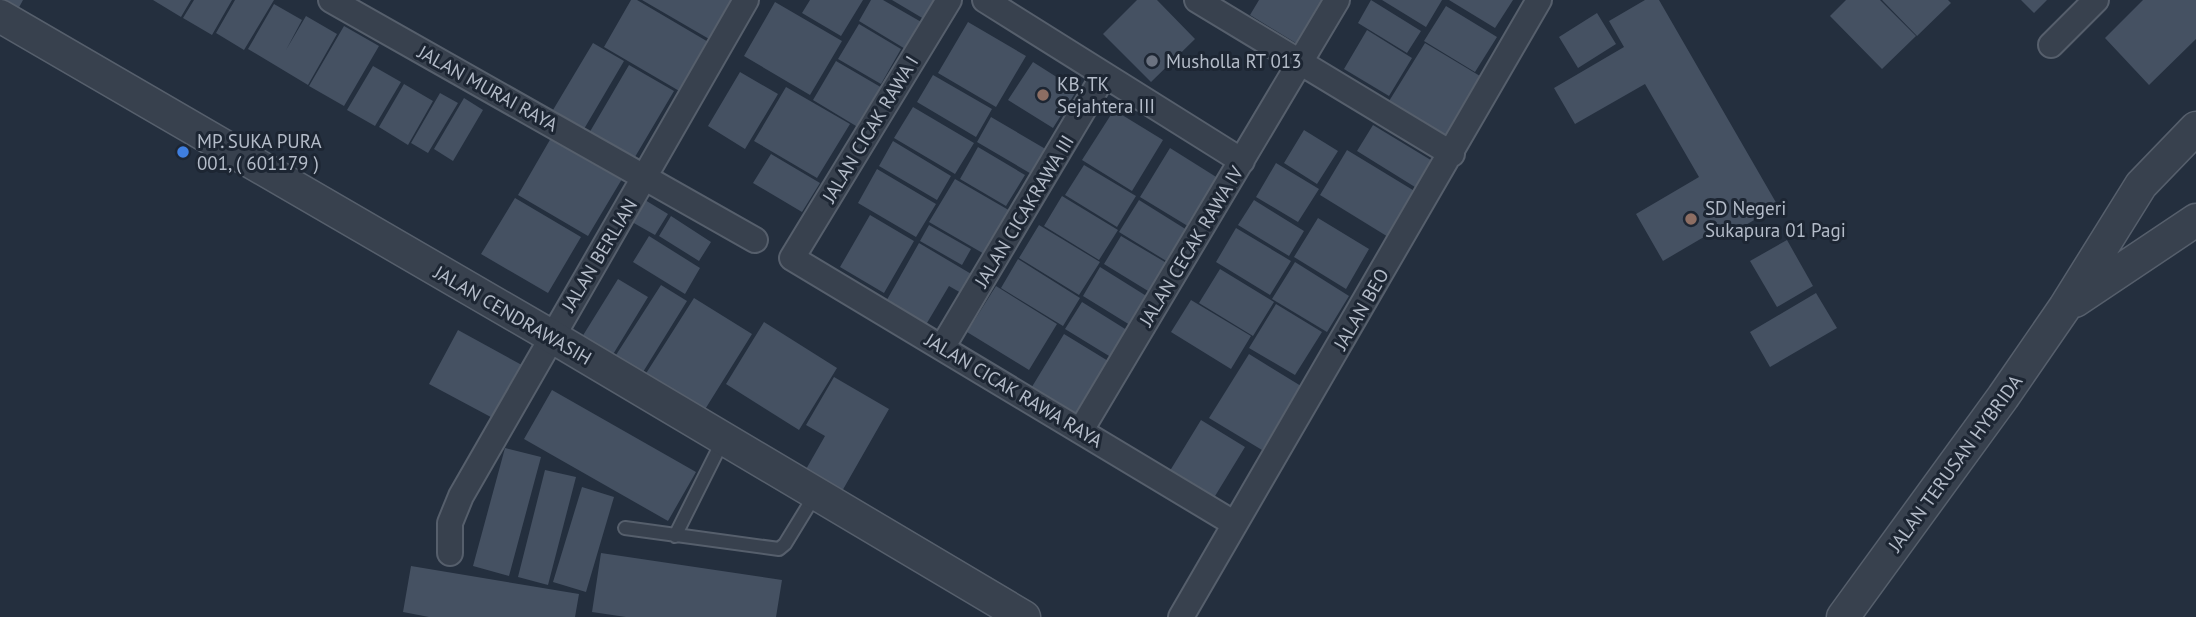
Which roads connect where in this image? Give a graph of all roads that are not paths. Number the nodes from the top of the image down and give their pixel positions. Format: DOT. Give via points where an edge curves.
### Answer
graph roads {
  1 [pos="746,0"];
  2 [pos="949,0"];
  3 [pos="985,0"];
  4 [pos="1197,0"];
  5 [pos="1337,0"];
  6 [pos="1539,0"];
  7 [pos="2096,0"];
  8 [pos="341,3"];
  9 [pos="0,16"];
  10 [pos="2051,45"];
  11 [pos="1301,61"];
  12 [pos="1104,75"];
  13 [pos="2196,128"];
  14 [pos="1452,154"];
  15 [pos="1242,161"];
  16 [pos="646,176"];
  17 [pos="2196,220"];
  18 [pos="755,240"];
  19 [pos="792,258"];
  20 [pos="2065,307"];
  21 [pos="551,336"];
  22 [pos="943,346"];
  23 [pos="1081,430"];
  24 [pos="723,440"];
  25 [pos="815,495"];
  26 [pos="1235,524"];
  27 [pos="625,528"];
  28 [pos="676,536"];
  29 [pos="450,553"];
  30 [pos="1024,617"];
  31 [pos="1181,617"];
  32 [pos="1843,617"];
  1 -- 16 [label="street, JALAN BERLIAN"];
  2 -- 19 [label="street, JALAN CICAK RAWA I"];
  3 -- 12 [label="street"];
  4 -- 11 [label="street"];
  5 -- 11 [label="street, JALAN CECAK RAWA IV"];
  6 -- 14 [label="street, JALAN BEO"];
  7 -- 10 [label="street"];
  8 -- 16 [label="street, JALAN MURAI RAYA"];
  9 -- 21 [label="street, JALAN CENDRAWASIH"];
  11 -- 14 [label="street"];
  11 -- 15 [label="street, JALAN CECAK RAWA IV"];
  12 -- 15 [label="street"];
  12 -- 22 [label="street, JALAN CICAKRAWA III"];
  13 -- 20 [label="street, JALAN TERUSAN HYBRIDA" via="2141,185"];
  14 -- 26 [label="street, JALAN BEO"];
  15 -- 23 [label="street, JALAN CECAK RAWA IV"];
  16 -- 18 [label="street"];
  16 -- 21 [label="street, JALAN BERLIAN"];
  17 -- 20 [label="street, JALAN TERUSAN HYBRIDA"];
  19 -- 22 [label="street, JALAN CICAK RAWA RAYA"];
  20 -- 32 [label="street, JALAN TERUSAN HYBRIDA"];
  21 -- 24 [label="street, JALAN CENDRAWASIH"];
  21 -- 29 [label="street, JALAN BERLIAN" via="455,508 448,536"];
  22 -- 23 [label="street, JALAN CICAK RAWA RAYA"];
  23 -- 26 [label="street, JALAN CICAK RAWA RAYA"];
  24 -- 25 [label="street, JALAN CENDRAWASIH"];
  24 -- 28 [label="lane"];
  25 -- 28 [label="lane" via="779,549"];
  25 -- 30 [label="street, JALAN CENDRAWASIH"];
  26 -- 31 [label="street, JALAN BEO"];
  27 -- 28 [label="lane"];
}
